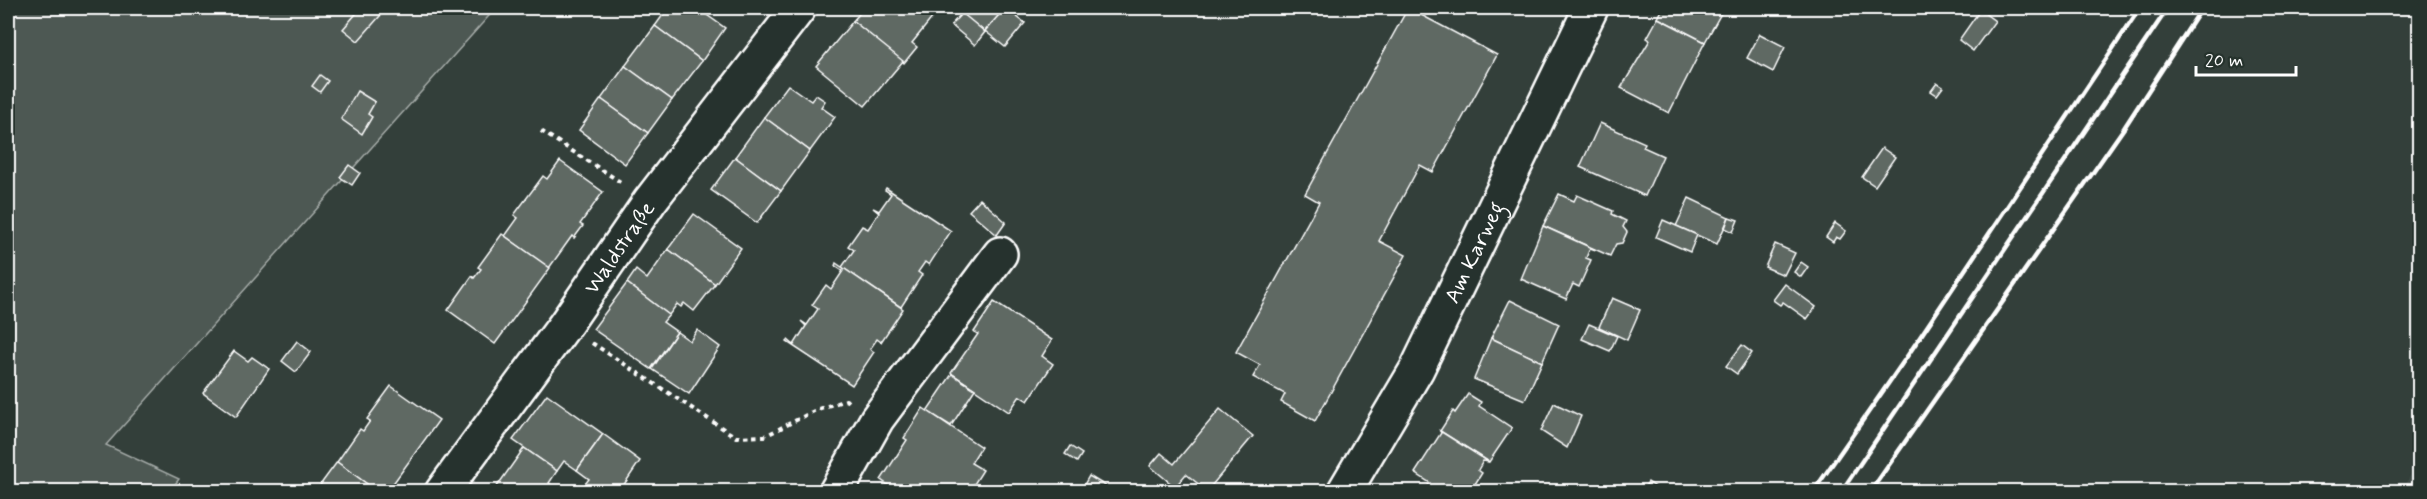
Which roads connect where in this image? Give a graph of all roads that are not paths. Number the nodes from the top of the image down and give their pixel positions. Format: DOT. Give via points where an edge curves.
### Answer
graph roads {
  1 [pos="799,8"];
  2 [pos="1591,8"];
  3 [pos="1000,254"];
  4 [pos="442,492"];
  5 [pos="836,492"];
  6 [pos="1344,492"];
  1 -- 4 [label="street, Waldstraße" via="650,201 565,326"];
  2 -- 6 [label="street, Am Karweg" via="1417,369"];
  3 -- 5 [label="street" via="877,419"];
}
